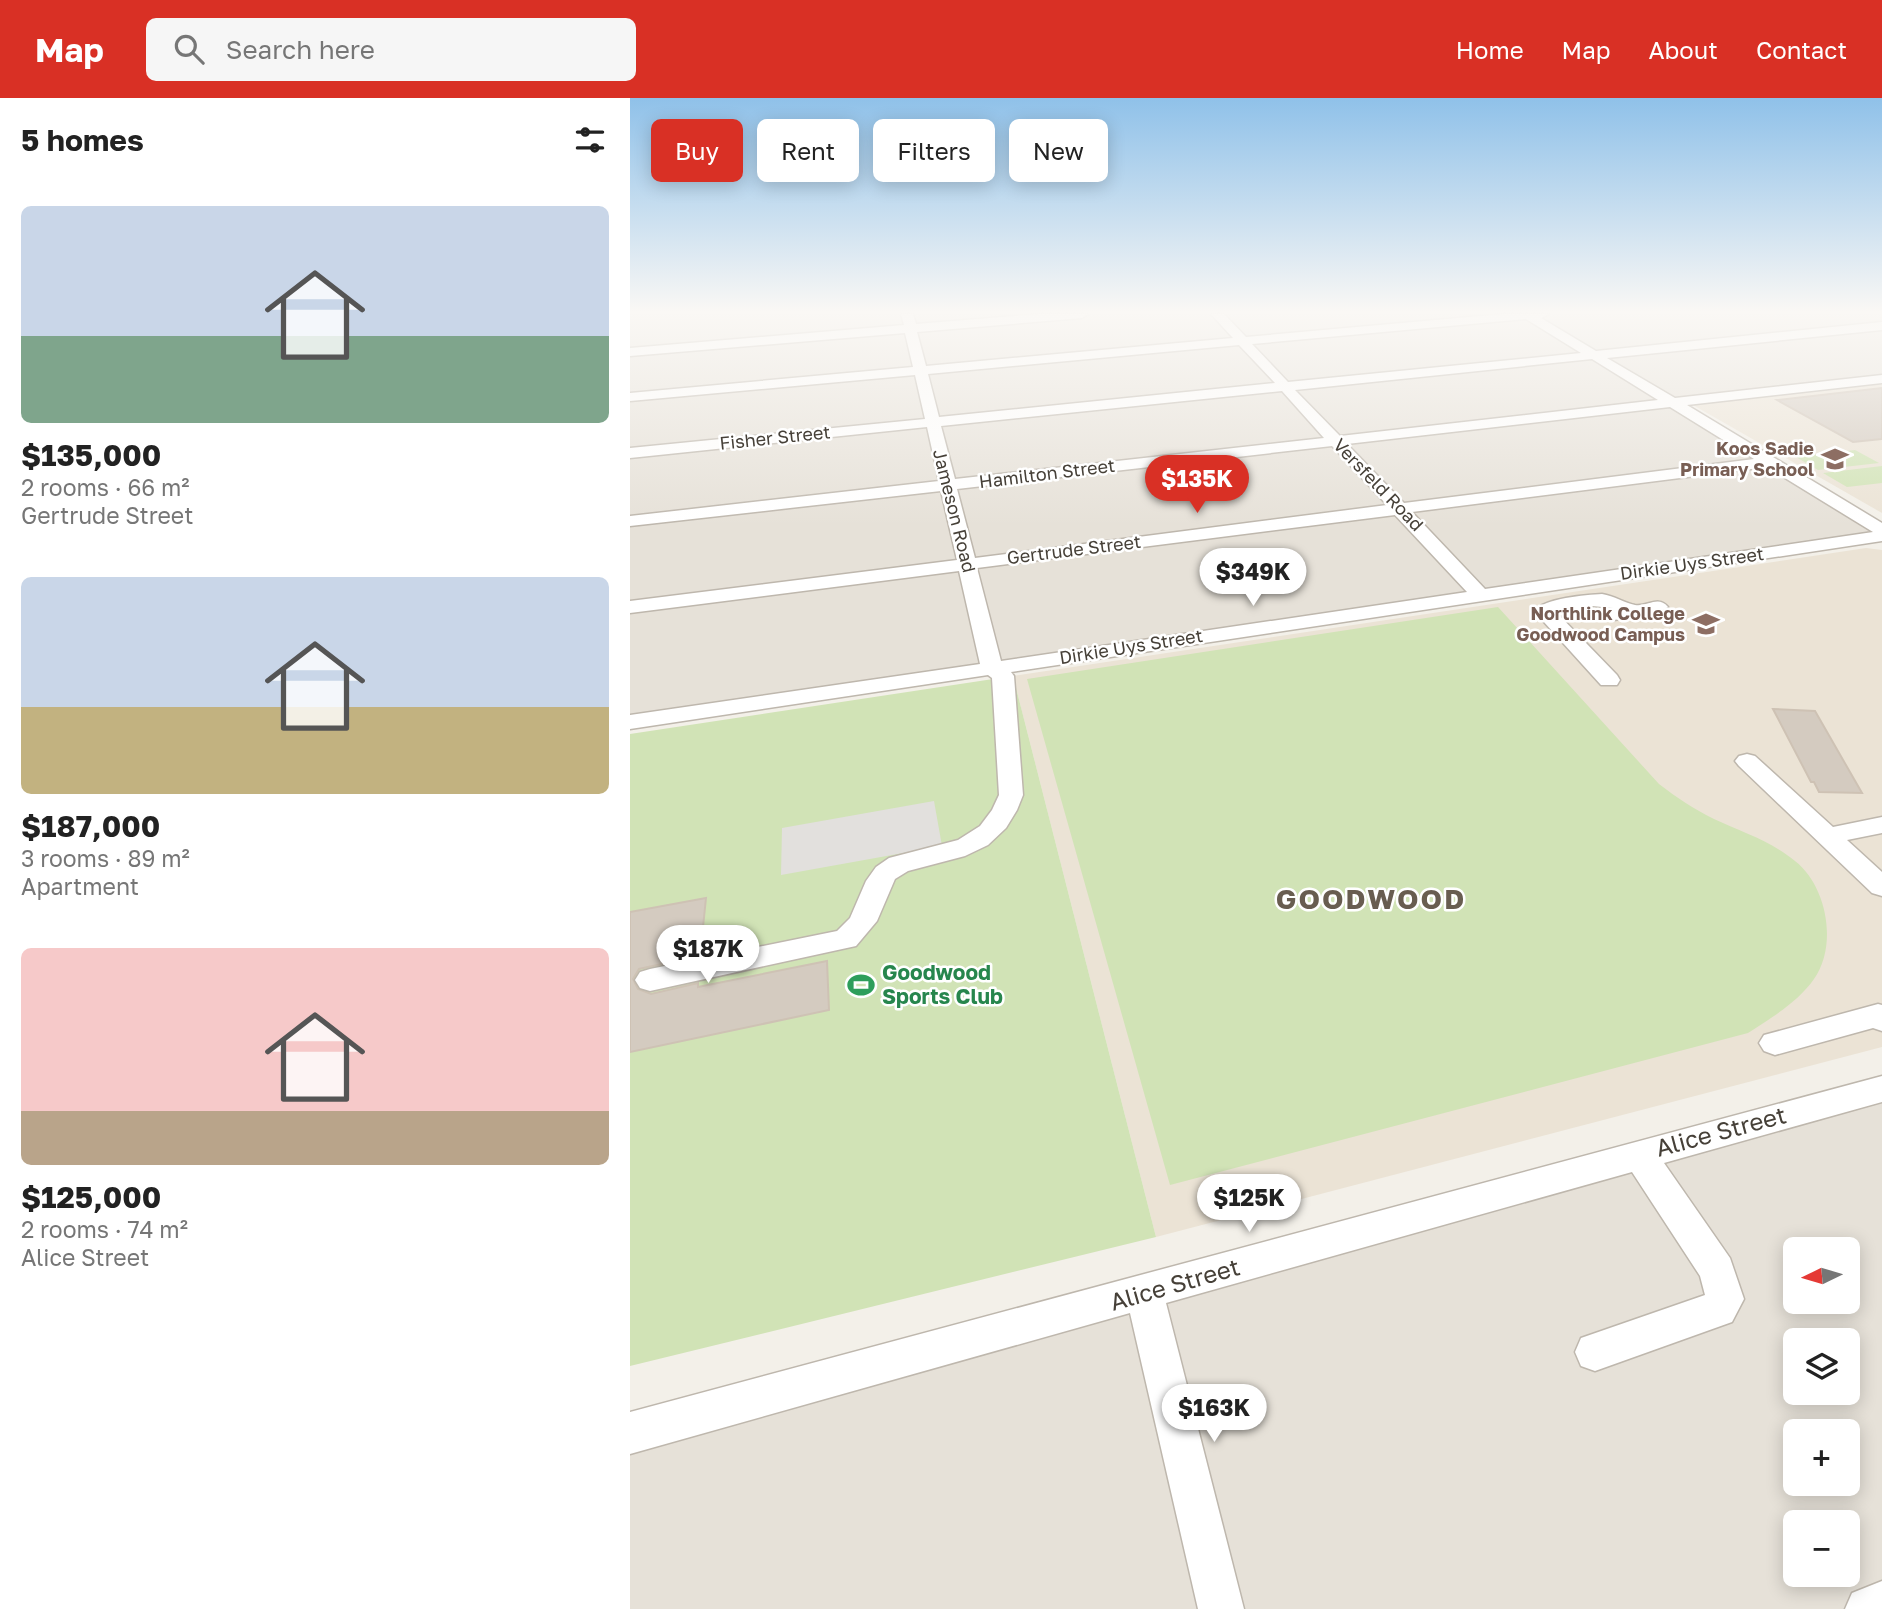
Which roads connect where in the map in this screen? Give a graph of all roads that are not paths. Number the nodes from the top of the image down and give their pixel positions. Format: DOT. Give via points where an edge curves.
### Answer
graph roads {
  1 [pos="769,385"];
  2 [pos="923,385"];
  3 [pos="1301,385"];
  4 [pos="1642,385"];
  5 [pos="1834,385"];
  6 [pos="1286,386"];
  7 [pos="630,397"];
  8 [pos="1672,403"];
  9 [pos="933,422"];
  10 [pos="1336,441"];
  11 [pos="630,453"];
  12 [pos="1768,462"];
  13 [pos="948,486"];
  14 [pos="1401,509"];
  15 [pos="630,521"];
  16 [pos="1882,530"];
  17 [pos="1882,536"];
  18 [pos="966,564"];
  19 [pos="1619,575"];
  20 [pos="1481,596"];
  21 [pos="630,607"];
  22 [pos="992,668"];
  23 [pos="1609,680"];
  24 [pos="630,722"];
  25 [pos="1747,761"];
  26 [pos="1882,825"];
  27 [pos="1828,836"];
  28 [pos="1882,887"];
  29 [pos="650,980"];
  30 [pos="1881,1016"];
  31 [pos="1775,1043"];
  32 [pos="1882,1088"];
  33 [pos="1639,1154"];
  34 [pos="1145,1294"];
  35 [pos="1595,1352"];
  36 [pos="630,1433"];
  37 [pos="1882,1604"];
  38 [pos="1222,1609"];
  39 [pos="1868,1609"];
  1 -- 7 [label="street"];
  2 -- 9 [label="street, Jameson Road"];
  3 -- 6 [label="street, Fisher Street"];
  4 -- 8 [label="street"];
  5 -- 8 [label="street, Hamilton Street"];
  6 -- 9 [label="street, Fisher Street"];
  6 -- 10 [label="street, Versfeld Road"];
  8 -- 10 [label="street, Hamilton Street"];
  8 -- 12 [label="street"];
  9 -- 11 [label="street, Fisher Street"];
  9 -- 13 [label="street, Jameson Road"];
  10 -- 13 [label="street, Hamilton Street"];
  10 -- 14 [label="street, Versfeld Road"];
  12 -- 14 [label="street, Gertrude Street"];
  12 -- 16 [label="street"];
  13 -- 15 [label="street, Hamilton Street"];
  13 -- 18 [label="street, Jameson Road"];
  14 -- 18 [label="street, Gertrude Street"];
  14 -- 20 [label="street, Versfeld Road"];
  17 -- 19 [label="street, Dirkie Uys Street"];
  18 -- 21 [label="street, Gertrude Street"];
  18 -- 22 [label="street, Jameson Road"];
  19 -- 20 [label="street, Dirkie Uys Street"];
  19 -- 23 [label="street" via="1665,613 1630,611 1554,624"];
  20 -- 22 [label="street, Dirkie Uys Street"];
  22 -- 24 [label="street, Dirkie Uys Street"];
  22 -- 29 [label="street" via="1003,676 1011,795 996,826 961,850 897,865 887,872 877,883 865,920 846,939"];
  25 -- 27 [label="street"];
  26 -- 27 [label="street"];
  27 -- 28 [label="street"];
  30 -- 31 [label="street"];
  32 -- 33 [label="street, Alice Street"];
  33 -- 34 [label="street, Alice Street"];
  33 -- 35 [label="street" via="1717,1270 1724,1299 1718,1309"];
  34 -- 36 [label="street, Alice Street"];
  34 -- 38 [label="street"];
  37 -- 39 [label="street"];
}
